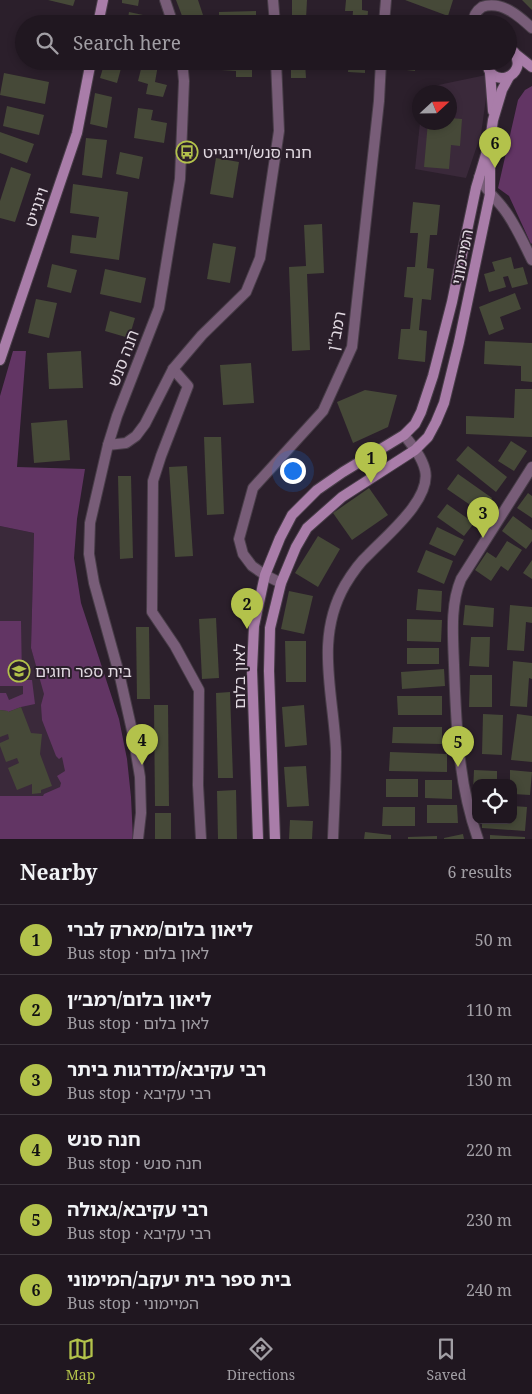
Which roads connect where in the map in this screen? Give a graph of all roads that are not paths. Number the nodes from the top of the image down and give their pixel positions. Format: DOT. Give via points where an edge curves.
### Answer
graph roads {
  1 [pos="103,0"];
  2 [pos="165,0"];
  3 [pos="273,0"];
  4 [pos="386,0"];
  5 [pos="100,15"];
  6 [pos="170,15"];
  7 [pos="274,15"];
  8 [pos="385,15"];
  9 [pos="476,15"];
  10 [pos="532,28"];
  11 [pos="517,55"];
  12 [pos="532,66"];
  13 [pos="89,70"];
  14 [pos="183,70"];
  15 [pos="276,70"];
  16 [pos="380,70"];
  17 [pos="489,70"];
  18 [pos="515,70"];
  19 [pos="490,73"];
  20 [pos="532,73"];
  21 [pos="511,76"];
  22 [pos="493,120"];
  23 [pos="490,141"];
  24 [pos="479,177"];
  25 [pos="490,194"];
  26 [pos="532,260"];
  27 [pos="0,360"];
  28 [pos="173,369"];
  29 [pos="433,376"];
  30 [pos="450,379"];
  31 [pos="404,435"];
  32 [pos="108,445"];
  33 [pos="415,450"];
  34 [pos="532,467"];
  35 [pos="265,575"];
  36 [pos="281,583"];
  37 [pos="138,839"];
  38 [pos="201,839"];
  39 [pos="258,839"];
  40 [pos="276,839"];
  41 [pos="333,839"];
  42 [pos="478,839"];
  1 -- 5 [label="street"];
  2 -- 6 [label="street"];
  3 -- 7 [label="street"];
  4 -- 8 [label="street"];
  9 -- 10 [label="street" via="486,4 499,3"];
  11 -- 12 [label="street"];
  13 -- 27 [label="street, וינגייט" via="76,133"];
  14 -- 32 [label="street, חנה סנש" via="180,179 159,308"];
  15 -- 28 [label="street" via="279,131 260,258 246,292"];
  16 -- 35 [label="street, רמב\"ן" via="352,347 323,411 253,488 239,540 243,554"];
  17 -- 19 [label="street, המיימוני"];
  18 -- 21 [label="street, המיימוני"];
  19 -- 21 [label="street" via="499,78"];
  19 -- 22 [label="street, המיימוני"];
  20 -- 21 [label="street"];
  21 -- 22 [label="street, המיימוני" via="502,90"];
  22 -- 23 [label="street, המיימוני"];
  23 -- 24 [label="street, המיימוני"];
  23 -- 25 [label="street, המיימוני"];
  24 -- 25 [label="street"];
  24 -- 29 [label="street, המיימוני"];
  25 -- 26 [label="street" via="511,219"];
  25 -- 30 [label="street, המיימוני"];
  28 -- 32 [label="street" via="136,436 126,443"];
  28 -- 38 [label="street" via="188,386 153,481 152,612 199,690"];
  29 -- 31 [label="street, לאון בלום" via="421,412"];
  30 -- 33 [label="street, לאון בלום" via="436,422 428,437"];
  31 -- 33 [label="street"];
  31 -- 35 [label="street, לאון בלום" via="317,490 292,515"];
  32 -- 37 [label="street, חנה סנש" via="90,523 89,554 133,736 140,777"];
  33 -- 36 [label="street, לאון בלום" via="342,498 307,528"];
  33 -- 41 [label="street" via="425,469 425,486 408,516 366,556 345,585 331,618 327,667 336,751"];
  34 -- 42 [label="street" via="461,579 454,604 459,748 466,798"];
  35 -- 36 [label="street, רמב\"ן"];
  35 -- 39 [label="street, לאון בלום" via="254,626 252,670"];
  36 -- 40 [label="street, לאון בלום" via="270,628 269,671"];
}
